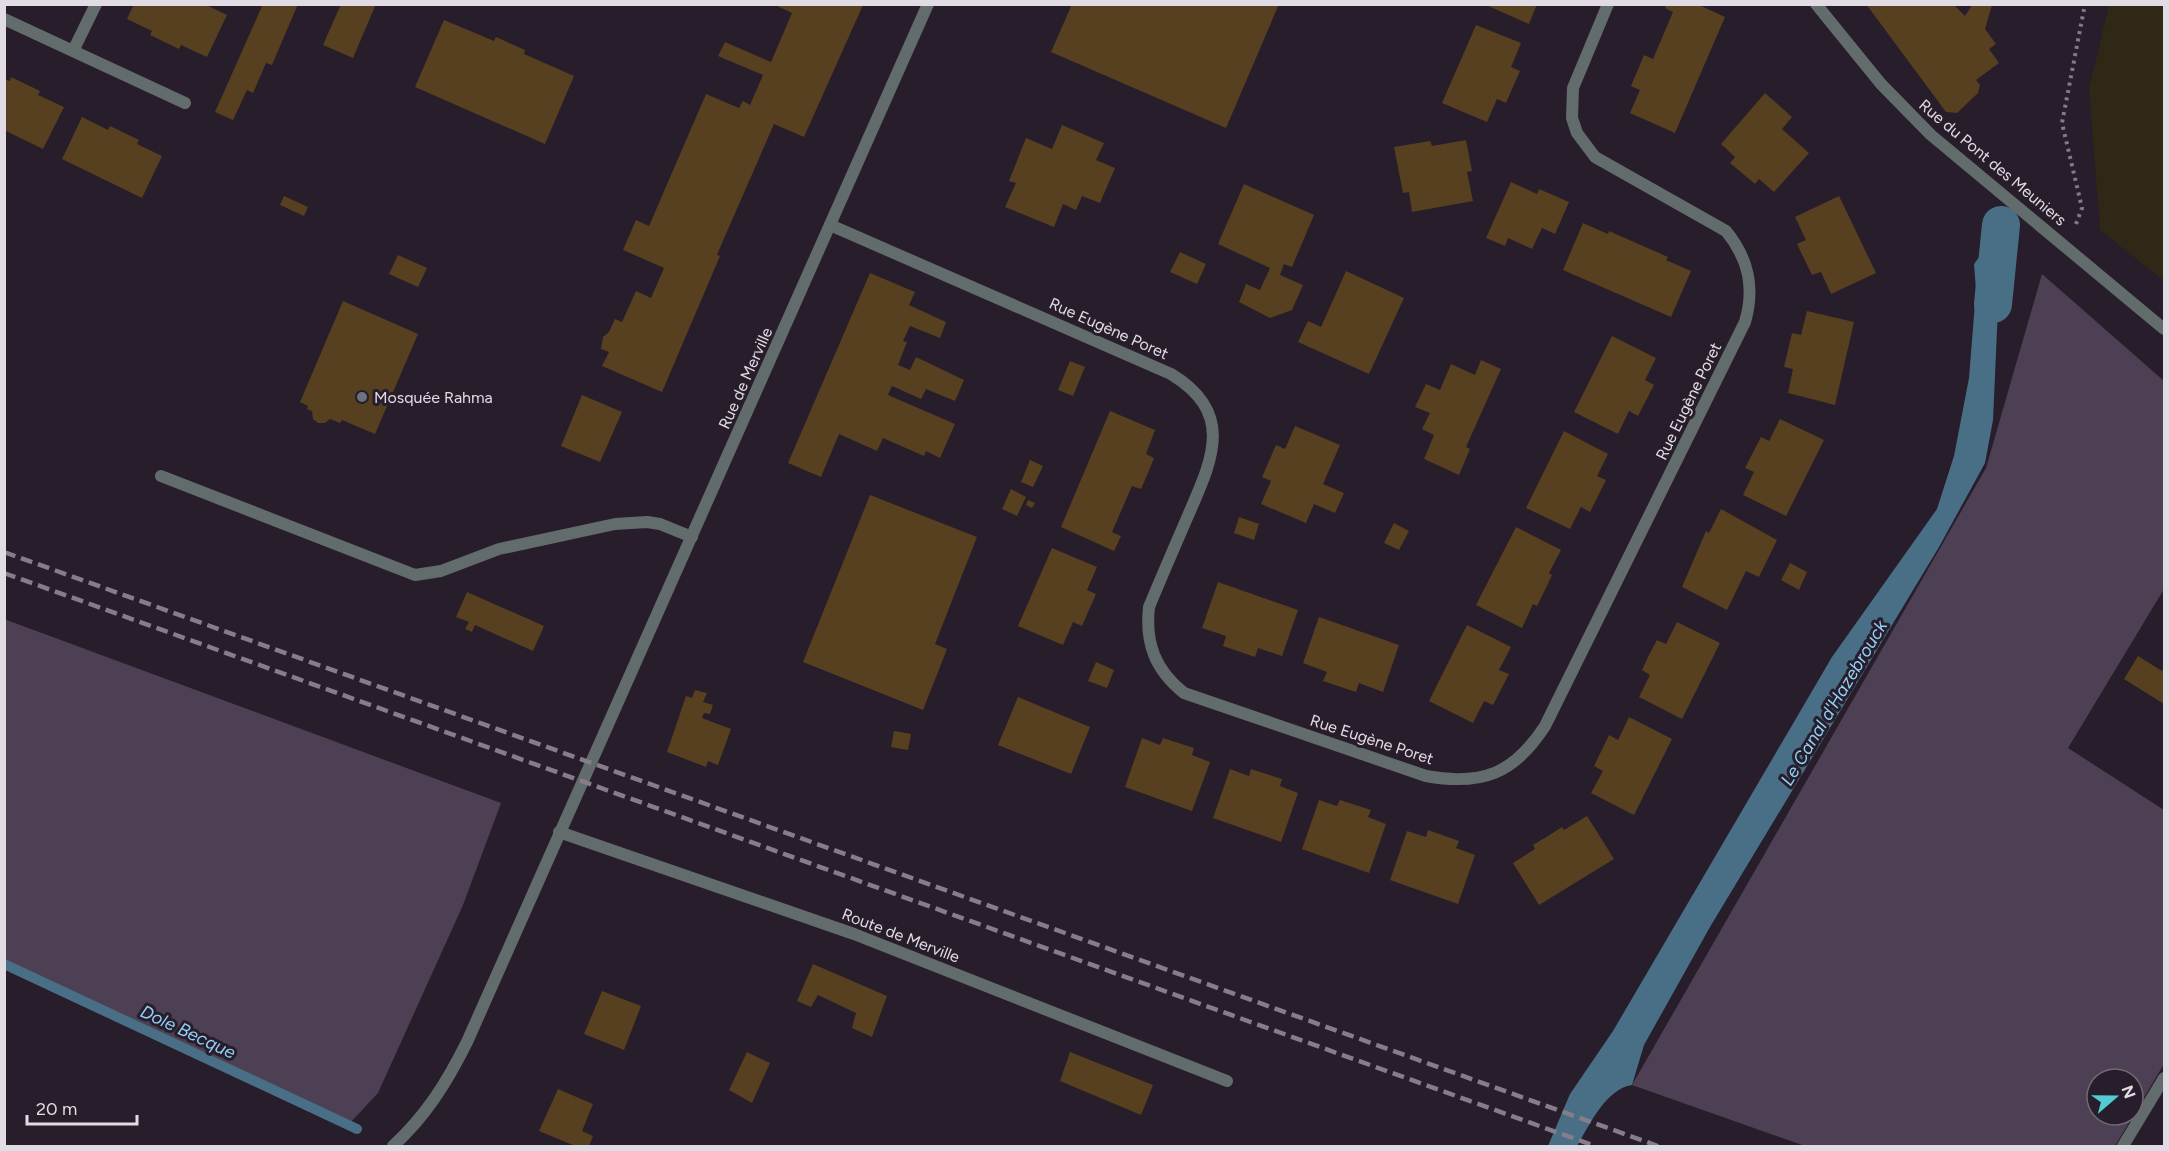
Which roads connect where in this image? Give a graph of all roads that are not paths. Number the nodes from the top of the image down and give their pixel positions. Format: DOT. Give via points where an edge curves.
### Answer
graph roads {
  1 [pos="96,4"];
  2 [pos="928,4"];
  3 [pos="1608,4"];
  4 [pos="1815,4"];
  5 [pos="4,19"];
  6 [pos="73,51"];
  7 [pos="185,103"];
  8 [pos="830,225"];
  9 [pos="2164,329"];
  10 [pos="161,476"];
  11 [pos="692,537"];
  12 [pos="559,832"];
  13 [pos="2164,1078"];
  14 [pos="1227,1082"];
  15 [pos="393,1146"];
  16 [pos="2123,1146"];
  1 -- 6 [label="street"];
  2 -- 8 [label="street, Rue de Merville"];
  3 -- 8 [label="street, Rue Eugène Poret" via="1573,88 1572,118 1577,133 1595,158 1726,231 1736,243 1749,274 1750,306 1545,726 1518,760 1485,777 1466,780 1426,776 1184,693 1171,683 1154,658 1148,633 1149,607 1214,446 1212,429 1199,397 1187,383 1171,374"];
  4 -- 9 [label="street, Rue du Pont des Meuniers" via="1931,135"];
  5 -- 6 [label="street"];
  6 -- 7 [label="street"];
  8 -- 11 [label="street, Rue de Merville"];
  10 -- 11 [label="street" via="415,574 441,571 499,549 615,524 647,522"];
  11 -- 12 [label="street, Rue de Merville"];
  12 -- 14 [label="street, Route de Merville" via="854,934"];
  12 -- 15 [label="street" via="454,1068 428,1108"];
  13 -- 16 [label="street"];
}
